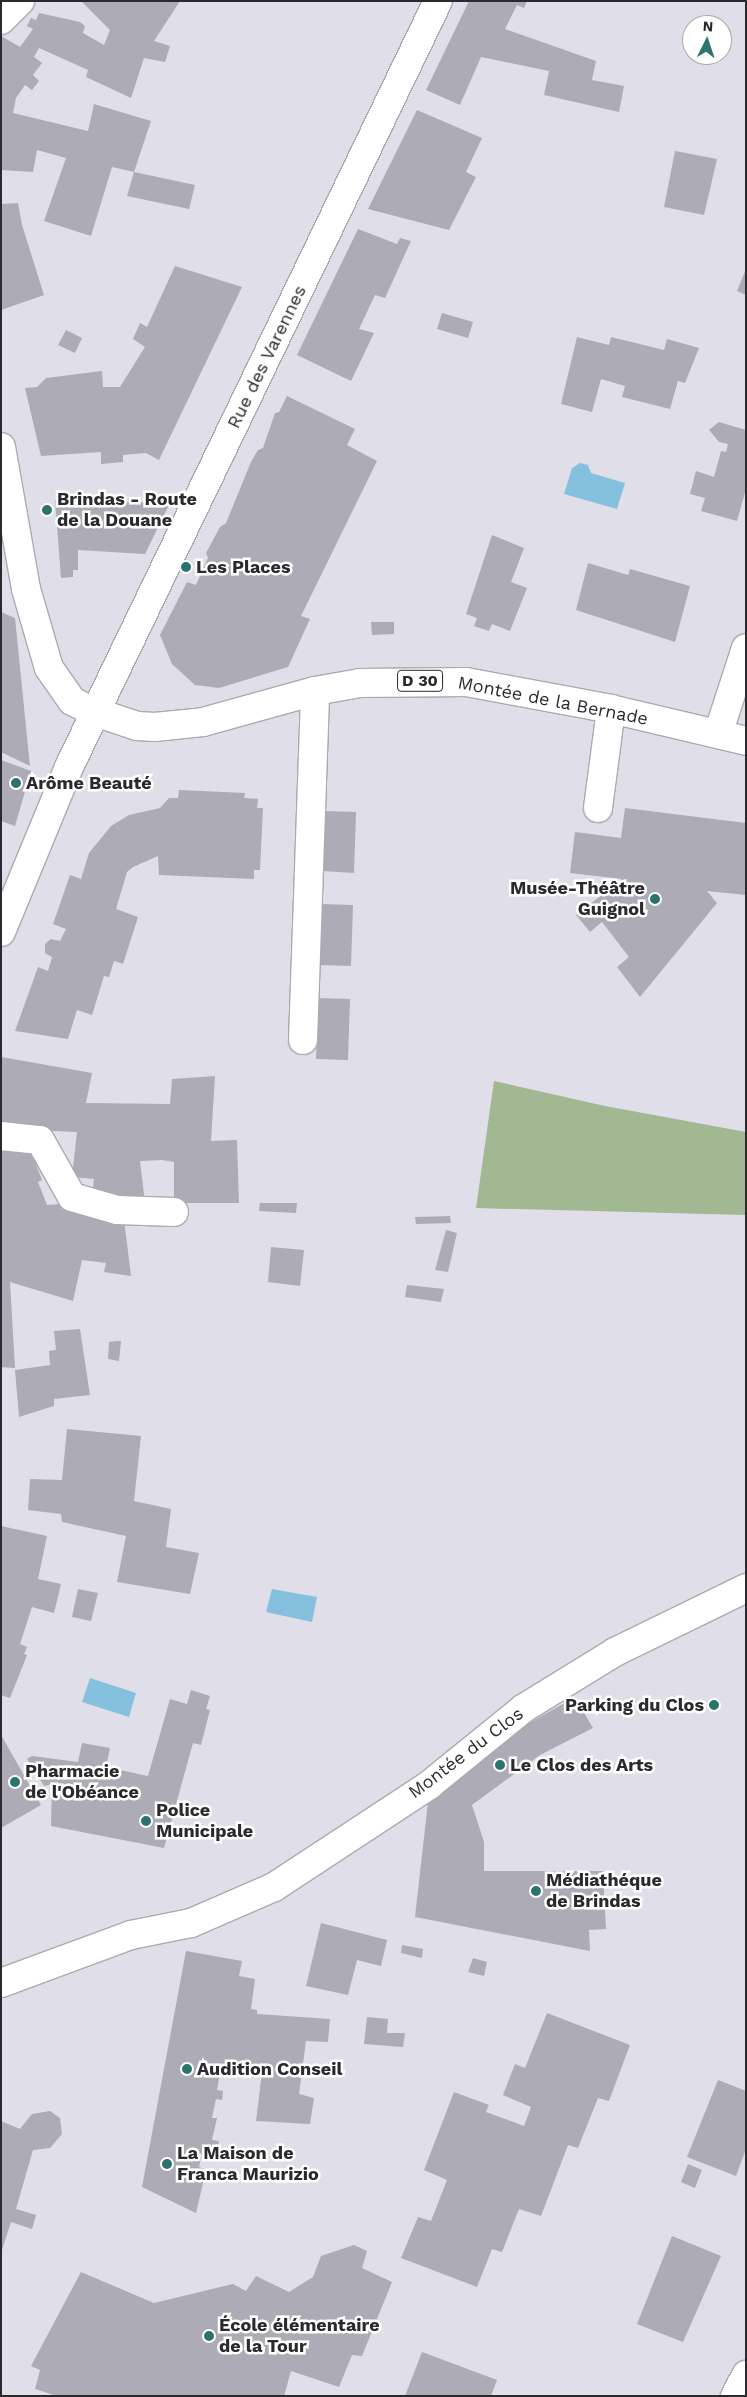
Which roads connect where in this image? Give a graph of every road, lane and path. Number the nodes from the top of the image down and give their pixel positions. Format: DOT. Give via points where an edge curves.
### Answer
graph roads {
  1 [pos="20,1"];
  2 [pos="438,1"];
  3 [pos="1,20"];
  4 [pos="1,447"];
  5 [pos="746,648"];
  6 [pos="315,690"];
  7 [pos="611,709"];
  8 [pos="95,712"];
  9 [pos="718,734"];
  10 [pos="746,741"];
  11 [pos="598,808"];
  12 [pos="1,932"];
  13 [pos="303,1040"];
  14 [pos="1,1136"];
  15 [pos="174,1212"];
  16 [pos="746,1588"];
  17 [pos="1,1983"];
  18 [pos="746,2375"];
  19 [pos="734,2396"];
  1 -- 3 [label="street"];
  2 -- 8 [label="street, Rue des Varennes"];
  4 -- 8 [label="street, D 30" via="26,589 49,668 72,701"];
  5 -- 9 [label="street"];
  6 -- 7 [label="street, Montée de la Bernade / D 30" via="360,683 466,682"];
  6 -- 8 [label="street, Montée de la Bernade / D 30" via="203,722 155,728"];
  6 -- 13 [label="street"];
  7 -- 9 [label="street, Montée de la Bernade / D 30"];
  7 -- 11 [label="street"];
  8 -- 12 [label="street, Rue des Varennes"];
  9 -- 10 [label="street, Montée de la Bernade / D 30"];
  14 -- 15 [label="street" via="40,1140 72,1197 117,1210"];
  16 -- 17 [label="street, Montée du Clos" via="616,1652 524,1708 429,1785 274,1887 191,1923 131,1935"];
  18 -- 19 [label="street"];
}
